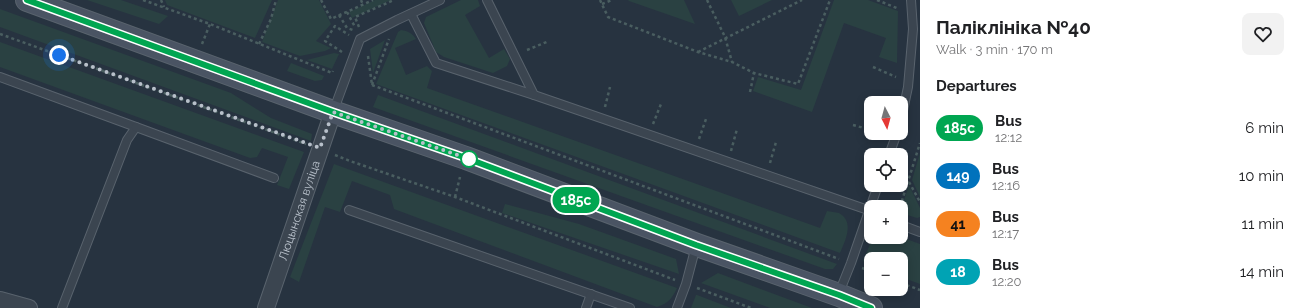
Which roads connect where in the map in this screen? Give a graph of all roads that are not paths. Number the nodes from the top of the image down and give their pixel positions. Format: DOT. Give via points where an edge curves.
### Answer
graph roads {
  1 [pos="27,0"];
  2 [pos="423,0"];
  3 [pos="440,0"];
  4 [pos="487,0"];
  5 [pos="910,0"];
  6 [pos="920,5"];
  7 [pos="423,9"];
  8 [pos="411,14"];
  9 [pos="0,76"];
  10 [pos="534,95"];
  11 [pos="906,96"];
  12 [pos="333,112"];
  13 [pos="136,127"];
  14 [pos="274,178"];
  15 [pos="864,208"];
  16 [pos="349,210"];
  17 [pos="864,227"];
  18 [pos="908,228"];
  19 [pos="920,232"];
  20 [pos="696,245"];
  21 [pos="591,294"];
  22 [pos="839,295"];
  23 [pos="0,300"];
  24 [pos="29,308"];
  25 [pos="62,308"];
  26 [pos="266,308"];
  27 [pos="586,308"];
  28 [pos="630,308"];
  29 [pos="677,308"];
  30 [pos="871,308"];
  1 -- 12 [label="main road"];
  2 -- 7 [label="lane"];
  3 -- 7 [label="lane"];
  4 -- 10 [label="lane"];
  5 -- 6 [label="lane"];
  5 -- 11 [label="lane" via="913,29"];
  7 -- 8 [label="lane"];
  8 -- 10 [label="lane" via="436,63"];
  8 -- 12 [label="lane" via="360,39"];
  9 -- 13 [label="lane"];
  10 -- 15 [label="lane"];
  12 -- 20 [label="main road" via="466,158"];
  12 -- 26 [label="street, Люцынская вуліца"];
  13 -- 14 [label="lane"];
  13 -- 25 [label="lane" via="127,140"];
  16 -- 21 [label="lane"];
  17 -- 22 [label="lane"];
  18 -- 19 [label="lane"];
  20 -- 22 [label="main road"];
  20 -- 29 [label="lane"];
  21 -- 27 [label="lane"];
  21 -- 28 [label="lane"];
  22 -- 30 [label="main road"];
  23 -- 24 [label="street"];
}
